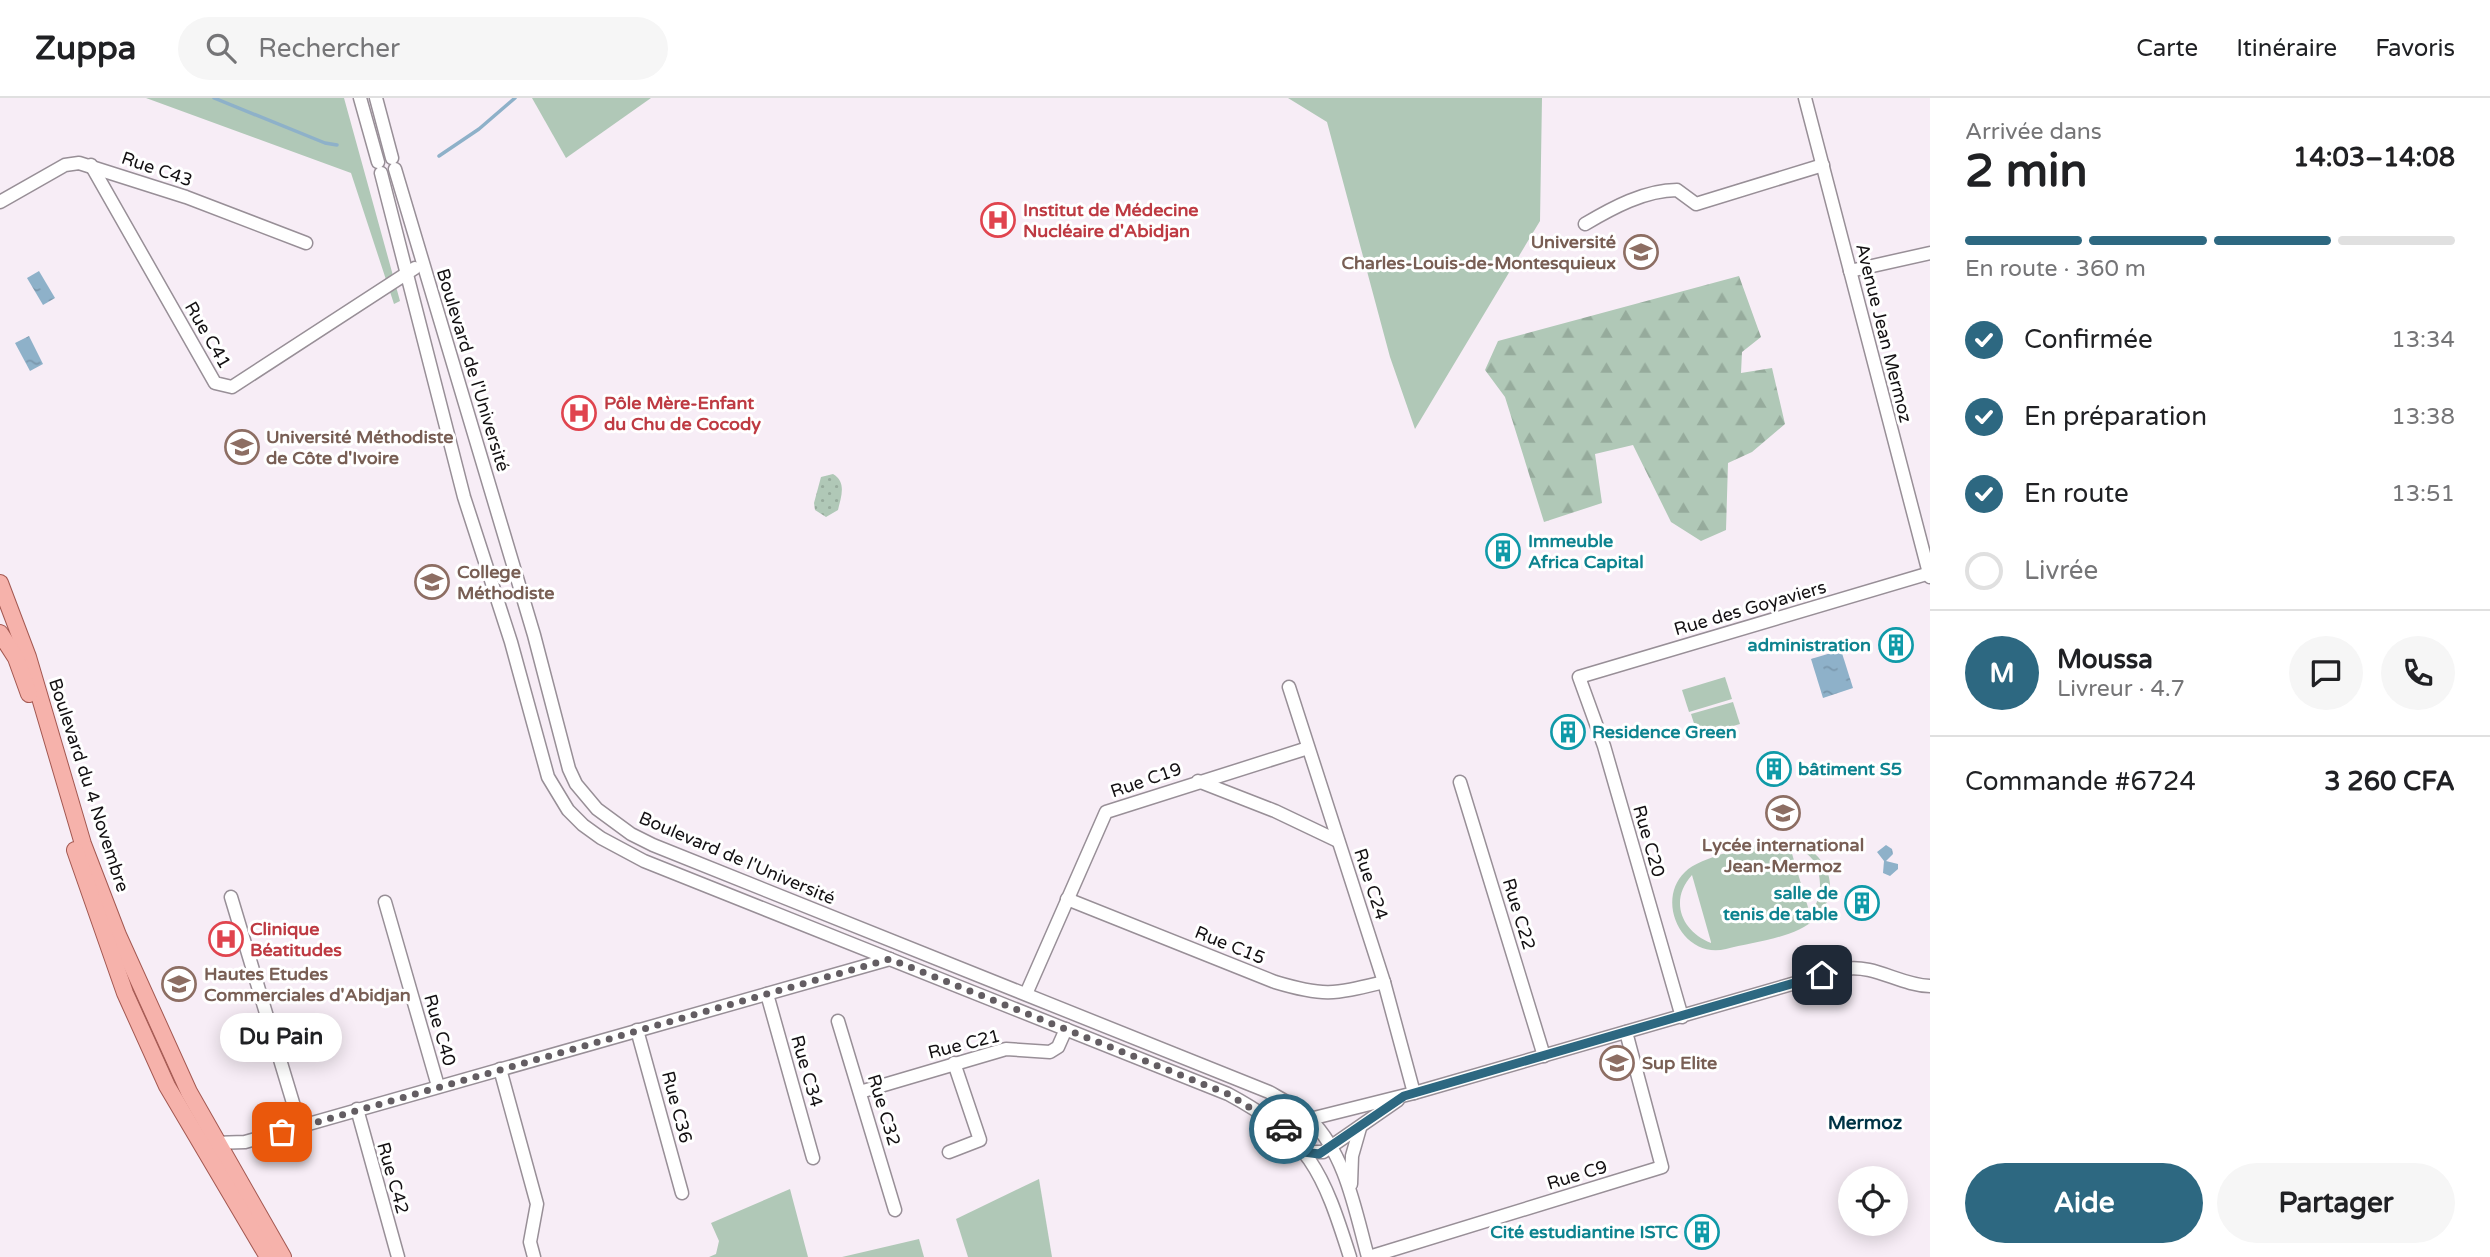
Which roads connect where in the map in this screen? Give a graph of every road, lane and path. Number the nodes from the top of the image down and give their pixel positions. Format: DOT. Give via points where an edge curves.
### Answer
graph roads {
  1 [pos="360,98"];
  2 [pos="1805,98"];
  3 [pos="378,105"];
  4 [pos="365,116"];
  5 [pos="1822,165"];
  6 [pos="91,166"];
  7 [pos="395,168"];
  8 [pos="381,173"];
  9 [pos="0,202"];
  10 [pos="1585,224"];
  11 [pos="306,243"];
  12 [pos="1930,253"];
  13 [pos="424,265"];
  14 [pos="408,271"];
  15 [pos="1850,271"];
  16 [pos="1930,575"];
  17 [pos="0,583"];
  18 [pos="0,633"];
  19 [pos="534,635"];
  20 [pos="511,642"];
  21 [pos="1580,677"];
  22 [pos="1289,687"];
  23 [pos="1308,748"];
  24 [pos="1198,780"];
  25 [pos="1460,782"];
  26 [pos="1338,841"];
  27 [pos="231,897"];
  28 [pos="1068,899"];
  29 [pos="385,902"];
  30 [pos="896,943"];
  31 [pos="890,959"];
  32 [pos="1384,982"];
  33 [pos="1930,986"];
  34 [pos="766,994"];
  35 [pos="1026,994"];
  36 [pos="1682,1017"];
  37 [pos="838,1021"];
  38 [pos="1066,1029"];
  39 [pos="637,1030"];
  40 [pos="1626,1032"];
  41 [pos="1544,1056"];
  42 [pos="954,1063"];
  43 [pos="500,1069"];
  44 [pos="438,1086"];
  45 [pos="860,1092"];
  46 [pos="1409,1095"];
  47 [pos="357,1109"];
  48 [pos="1310,1119"];
  49 [pos="300,1126"];
  50 [pos="1360,1128"];
  51 [pos="245,1142"];
  52 [pos="208,1145"];
  53 [pos="1331,1146"];
  54 [pos="1300,1148"];
  55 [pos="948,1152"];
  56 [pos="813,1158"];
  57 [pos="218,1162"];
  58 [pos="682,1194"];
  59 [pos="1351,1195"];
  60 [pos="895,1210"];
  61 [pos="268,1257"];
  62 [pos="283,1257"];
  63 [pos="398,1257"];
  64 [pos="534,1257"];
  65 [pos="1350,1257"];
  66 [pos="1369,1257"];
  1 -- 4 [label="street, Boulevard de l'Université"];
  2 -- 5 [label="street, Avenue Jean Mermoz"];
  3 -- 4 [label="street"];
  3 -- 7 [label="street, Boulevard de l'Université"];
  4 -- 8 [label="street, Boulevard de l'Université"];
  5 -- 10 [label="street" via="1696,204 1677,190 1668,190 1625,202"];
  5 -- 15 [label="street, Avenue Jean Mermoz"];
  6 -- 9 [label="street, Rue C43" via="65,165"];
  6 -- 11 [label="street, Rue C43"];
  6 -- 14 [label="street, Rue C41" via="215,383 224,387 232,387"];
  7 -- 8 [label="street"];
  7 -- 13 [label="street, Boulevard de l'Université"];
  8 -- 14 [label="street, Boulevard de l'Université"];
  12 -- 15 [label="street"];
  13 -- 14 [label="street, Rue C41"];
  13 -- 19 [label="street, Boulevard de l'Université"];
  14 -- 20 [label="street, Boulevard de l'Université" via="464,497"];
  15 -- 16 [label="street, Avenue Jean Mermoz"];
  16 -- 21 [label="street, Rue des Goyaviers"];
  17 -- 52 [label="main road, Boulevard du 4 Novembre" via="28,657 101,892"];
  18 -- 52 [label="main road, Boulevard du 4 Novembre" via="16,658 36,715 78,861 125,993 167,1086"];
  19 -- 20 [label="street"];
  19 -- 30 [label="street, Boulevard de l'Université" via="569,769 597,809 653,845"];
  20 -- 31 [label="street, Boulevard de l'Université" via="548,777 583,825 644,861"];
  21 -- 36 [label="street, Rue C20"];
  22 -- 23 [label="street, Rue C24"];
  23 -- 24 [label="street, Rue C19"];
  23 -- 26 [label="street, Rue C24"];
  24 -- 26 [label="street"];
  24 -- 28 [label="street, Rue C19" via="1106,812"];
  25 -- 41 [label="street, Rue C22"];
  26 -- 32 [label="street, Rue C24"];
  27 -- 49 [label="street"];
  28 -- 32 [label="street, Rue C15" via="1307,992 1331,994"];
  28 -- 35 [label="street, Rue C19"];
  29 -- 44 [label="street, Rue C40"];
  30 -- 31 [label="street"];
  30 -- 35 [label="street, Boulevard de l'Université"];
  31 -- 34 [label="street"];
  31 -- 38 [label="street, Boulevard de l'Université"];
  32 -- 46 [label="street, Rue C24"];
  33 -- 36 [label="street" via="1915,986 1861,966"];
  34 -- 39 [label="street"];
  34 -- 56 [label="street, Rue C34"];
  35 -- 48 [label="street, Boulevard de l'Université" via="1237,1077"];
  36 -- 40 [label="street"];
  37 -- 45 [label="street, Rue C32"];
  38 -- 42 [label="street, Rue C21" via="1058,1047 1050,1052 1006,1049"];
  38 -- 54 [label="street, Boulevard de l'Université" via="1228,1094 1270,1118"];
  39 -- 43 [label="street"];
  39 -- 58 [label="street, Rue C36"];
  40 -- 41 [label="street"];
  40 -- 66 [label="street, Rue C9" via="1662,1167"];
  41 -- 46 [label="street"];
  42 -- 45 [label="street, Rue C21"];
  42 -- 55 [label="street" via="980,1140"];
  43 -- 44 [label="street"];
  43 -- 64 [label="street" via="537,1204 530,1242"];
  44 -- 47 [label="street"];
  45 -- 60 [label="street, Rue C32"];
  46 -- 48 [label="street"];
  46 -- 50 [label="street"];
  47 -- 49 [label="street"];
  47 -- 63 [label="street, Rue C42"];
  48 -- 53 [label="street, Boulevard de l'Université"];
  48 -- 54 [label="street" via="1297,1130"];
  49 -- 51 [label="street"];
  50 -- 53 [label="street"];
  50 -- 59 [label="street" via="1352,1161"];
  51 -- 52 [label="street"];
  51 -- 57 [label="street"];
  52 -- 57 [label="main road, Boulevard du 4 Novembre"];
  53 -- 54 [label="street" via="1319,1154"];
  53 -- 59 [label="street, Boulevard de l'Université"];
  54 -- 65 [label="street, Boulevard de l'Université" via="1334,1205"];
  57 -- 61 [label="main road, Boulevard du 4 Novembre"];
  57 -- 62 [label="main road, Boulevard du 4 Novembre"];
  59 -- 66 [label="street, Boulevard de l'Université"];
}
